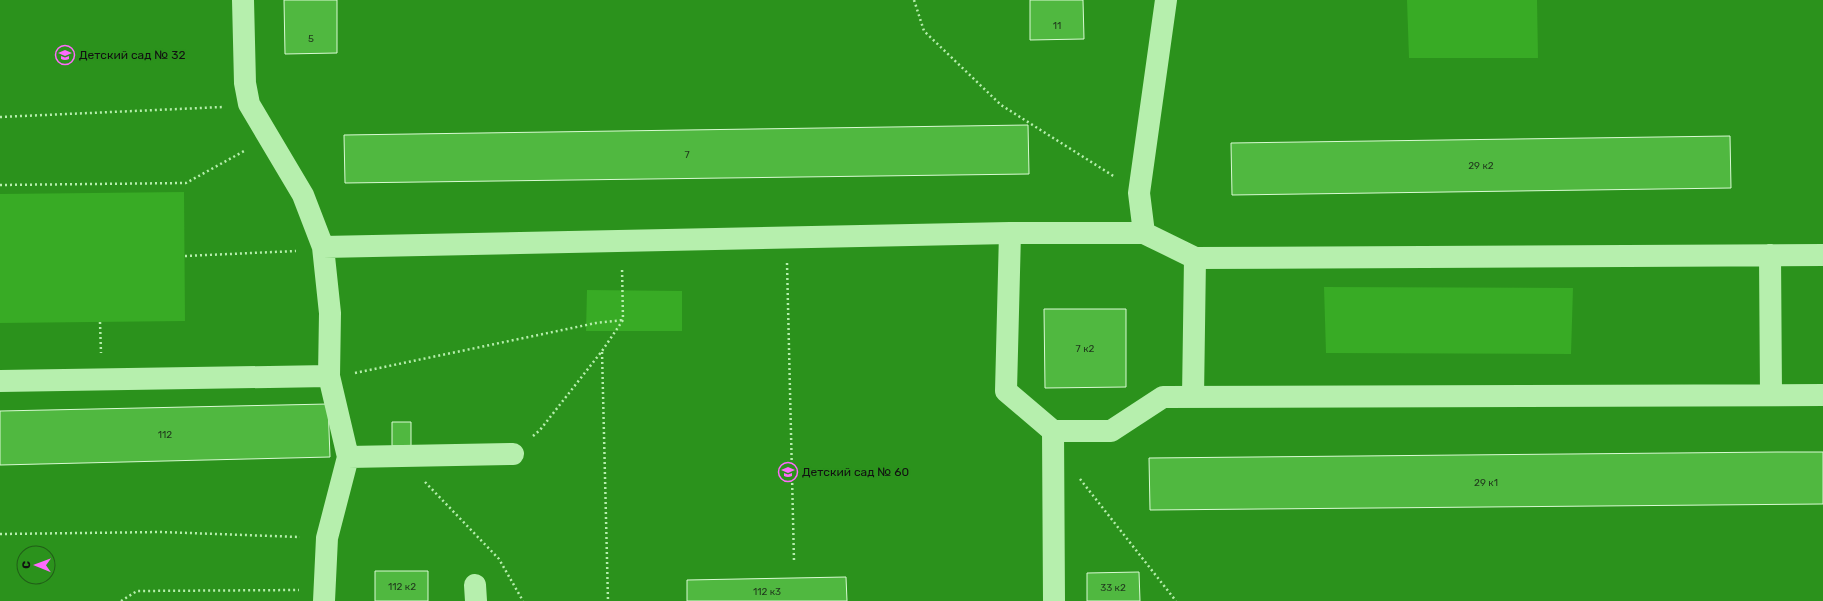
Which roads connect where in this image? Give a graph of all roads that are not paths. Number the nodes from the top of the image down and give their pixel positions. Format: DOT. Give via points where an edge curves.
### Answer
graph roads {
  1 [pos="243,0"];
  2 [pos="1166,0"];
  3 [pos="1010,233"];
  4 [pos="1144,233"];
  5 [pos="323,247"];
  6 [pos="1770,255"];
  7 [pos="1823,255"];
  8 [pos="1196,258"];
  9 [pos="329,376"];
  10 [pos="0,381"];
  11 [pos="1771,395"];
  12 [pos="1823,395"];
  13 [pos="1193,397"];
  14 [pos="1052,431"];
  15 [pos="513,454"];
  16 [pos="348,457"];
  17 [pos="324,596"];
  18 [pos="1054,601"];
  1 -- 5 [label="lane" via="245,83 249,104 303,195"];
  2 -- 4 [label="lane" via="1139,193"];
  3 -- 4 [label="lane"];
  3 -- 5 [label="lane"];
  3 -- 14 [label="lane" via="1006,391"];
  4 -- 8 [label="lane"];
  5 -- 9 [label="lane" via="330,313"];
  6 -- 7 [label="lane"];
  6 -- 8 [label="lane"];
  6 -- 11 [label="lane"];
  8 -- 13 [label="lane"];
  9 -- 10 [label="lane"];
  9 -- 16 [label="lane"];
  11 -- 12 [label="lane"];
  11 -- 13 [label="lane"];
  13 -- 14 [label="lane" via="1163,398 1111,431"];
  14 -- 18 [label="lane"];
  15 -- 16 [label="lane"];
  16 -- 17 [label="lane" via="327,538"];
}
